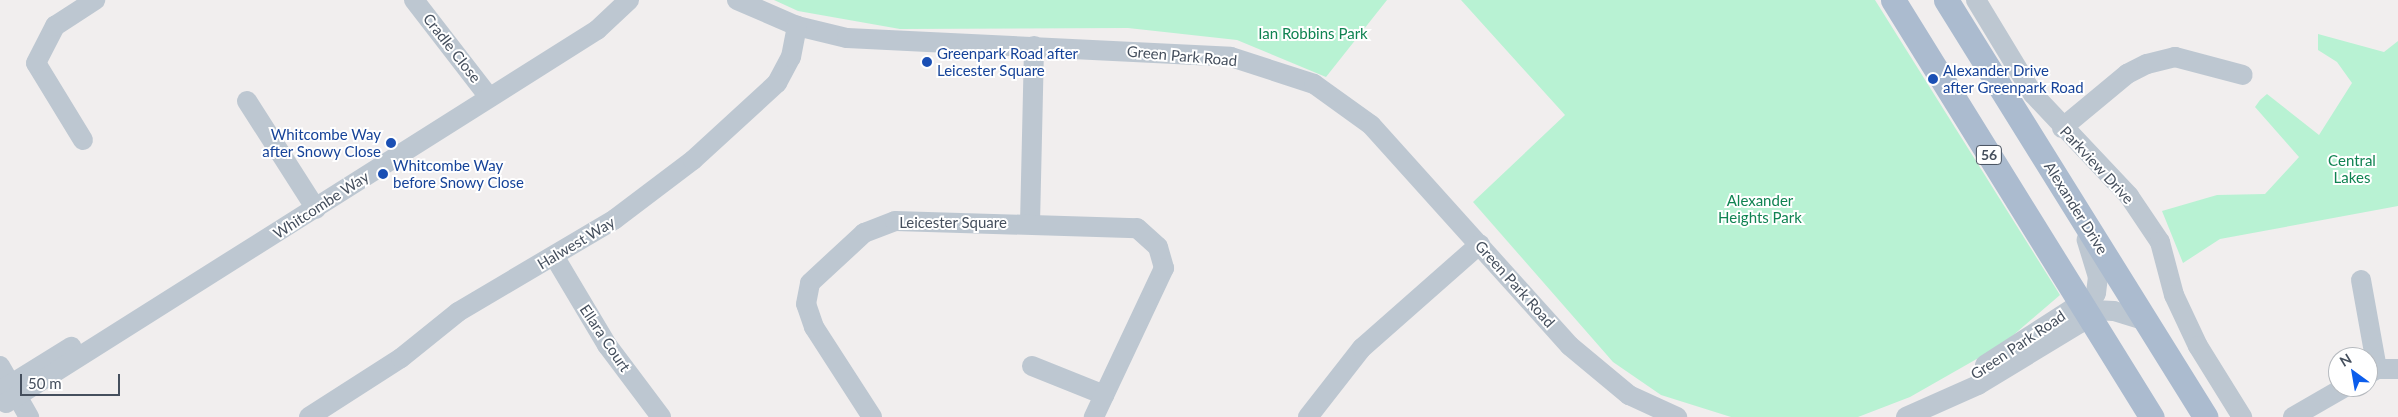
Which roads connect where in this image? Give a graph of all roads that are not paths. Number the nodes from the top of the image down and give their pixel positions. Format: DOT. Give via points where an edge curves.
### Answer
graph roads {
  1 [pos="95,0"];
  2 [pos="414,0"];
  3 [pos="614,0"];
  4 [pos="629,0"];
  5 [pos="737,0"];
  6 [pos="1893,0"];
  7 [pos="1946,0"];
  8 [pos="1976,0"];
  9 [pos="797,26"];
  10 [pos="1034,46"];
  11 [pos="2243,75"];
  12 [pos="486,92"];
  13 [pos="247,101"];
  14 [pos="2062,128"];
  15 [pos="83,140"];
  16 [pos="313,204"];
  17 [pos="2079,211"];
  18 [pos="1030,224"];
  19 [pos="1480,244"];
  20 [pos="554,256"];
  21 [pos="2361,280"];
  22 [pos="2085,311"];
  23 [pos="2146,321"];
  24 [pos="2370,347"];
  25 [pos="0,366"];
  26 [pos="1032,366"];
  27 [pos="2398,369"];
  28 [pos="2378,371"];
  29 [pos="1104,396"];
  30 [pos="8,397"];
  31 [pos="2328,397"];
  32 [pos="29,417"];
  33 [pos="309,417"];
  34 [pos="661,417"];
  35 [pos="872,417"];
  36 [pos="1094,417"];
  37 [pos="1308,417"];
  38 [pos="1677,417"];
  39 [pos="1906,417"];
  40 [pos="2152,417"];
  41 [pos="2206,417"];
  42 [pos="2242,417"];
  43 [pos="2293,417"];
  1 -- 15 [label="street" via="55,26 36,63"];
  2 -- 12 [label="street, Cradle Close"];
  3 -- 12 [label="street, Whitcombe Way" via="581,27"];
  4 -- 12 [label="street, Whitcombe Way" via="597,30"];
  5 -- 9 [label="street, Green Park Road"];
  6 -- 22 [label="main road, 56"];
  7 -- 17 [label="main road, Alexander Drive"];
  8 -- 14 [label="street, Parkview Drive" via="2033,94"];
  9 -- 10 [label="street, Green Park Road" via="847,38"];
  9 -- 20 [label="street, Halwest Way" via="791,57 777,83 693,160 615,219"];
  10 -- 18 [label="street"];
  10 -- 19 [label="street, Green Park Road" via="1231,56 1314,84 1371,125"];
  11 -- 14 [label="street" via="2175,57 2148,64 2128,74"];
  12 -- 16 [label="street, Whitcombe Way"];
  13 -- 16 [label="street"];
  14 -- 42 [label="street, Parkview Drive" via="2128,196 2160,242 2174,295 2198,346"];
  16 -- 30 [label="street, Whitcombe Way"];
  17 -- 22 [label="street, Green Park Road" via="2098,277 2096,294"];
  17 -- 23 [label="main road, Alexander Drive"];
  18 -- 29 [label="street, Leicester Square" via="1137,228 1158,248 1164,268"];
  18 -- 35 [label="street, Leicester Square" via="895,221 864,233 810,283 806,304 814,327"];
  19 -- 37 [label="street" via="1362,348"];
  19 -- 38 [label="street, Green Park Road" via="1570,346 1629,395"];
  20 -- 33 [label="street, Halwest Way" via="458,312 402,358"];
  20 -- 34 [label="street, Ellara Court" via="607,345"];
  21 -- 24 [label="street"];
  22 -- 23 [label="street, Green Park Road" via="2114,311"];
  22 -- 39 [label="street, Green Park Road" via="2080,323 1978,385 1956,392"];
  22 -- 40 [label="main road, 56"];
  23 -- 41 [label="main road, Alexander Drive"];
  25 -- 30 [label="street"];
  26 -- 29 [label="street"];
  27 -- 28 [label="street"];
  29 -- 36 [label="street, Leicester Square"];
  30 -- 32 [label="street"];
  31 -- 43 [label="street"];
}
